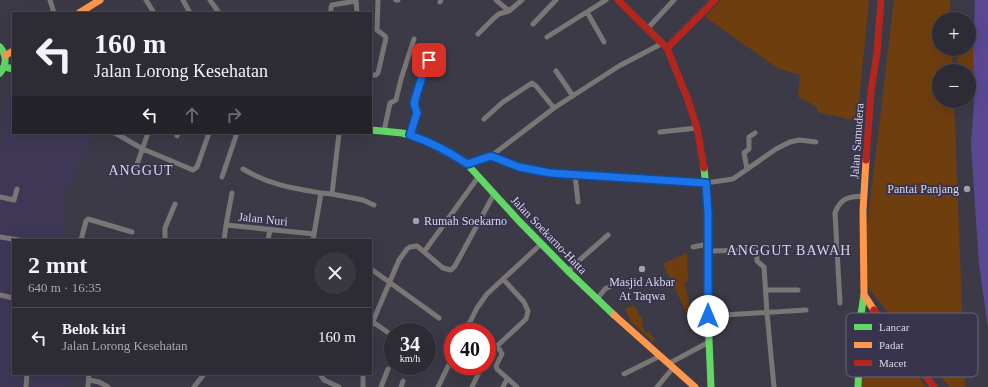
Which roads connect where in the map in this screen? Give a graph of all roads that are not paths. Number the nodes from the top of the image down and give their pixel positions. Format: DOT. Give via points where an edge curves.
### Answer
graph roads {
  1 [pos="50,0"];
  2 [pos="100,0"];
  3 [pos="146,0"];
  4 [pos="182,0"];
  5 [pos="210,0"];
  6 [pos="378,0"];
  7 [pos="496,0"];
  8 [pos="522,0"];
  9 [pos="556,0"];
  10 [pos="606,0"];
  11 [pos="618,0"];
  12 [pos="674,0"];
  13 [pos="714,0"];
  14 [pos="881,0"];
  15 [pos="356,1"];
  16 [pos="88,3"];
  17 [pos="509,11"];
  18 [pos="54,12"];
  19 [pos="79,12"];
  20 [pos="153,12"];
  21 [pos="189,12"];
  22 [pos="218,12"];
  23 [pos="331,12"];
  24 [pos="356,12"];
  25 [pos="588,12"];
  26 [pos="533,24"];
  27 [pos="647,29"];
  28 [pos="478,34"];
  29 [pos="548,37"];
  30 [pos="414,39"];
  31 [pos="604,42"];
  32 [pos="665,45"];
  33 [pos="436,46"];
  34 [pos="0,48"];
  35 [pos="12,52"];
  36 [pos="6,55"];
  37 [pos="5,67"];
  38 [pos="12,69"];
  39 [pos="556,71"];
  40 [pos="0,73"];
  41 [pos="372,75"];
  42 [pos="573,96"];
  43 [pos="554,108"];
  44 [pos="484,119"];
  45 [pos="697,128"];
  46 [pos="372,130"];
  47 [pos="384,132"];
  48 [pos="660,132"];
  49 [pos="755,133"];
  50 [pos="117,134"];
  51 [pos="148,134"];
  52 [pos="209,134"];
  53 [pos="237,134"];
  54 [pos="339,134"];
  55 [pos="410,135"];
  56 [pos="816,142"];
  57 [pos="143,149"];
  58 [pos="491,156"];
  59 [pos="467,164"];
  60 [pos="136,167"];
  61 [pos="243,169"];
  62 [pos="747,169"];
  63 [pos="575,175"];
  64 [pos="479,176"];
  65 [pos="222,177"];
  66 [pos="706,183"];
  67 [pos="17,189"];
  68 [pos="232,193"];
  69 [pos="321,193"];
  70 [pos="332,194"];
  71 [pos="494,194"];
  72 [pos="864,196"];
  73 [pos="0,197"];
  74 [pos="578,202"];
  75 [pos="175,204"];
  76 [pos="374,205"];
  77 [pos="226,225"];
  78 [pos="270,230"];
  79 [pos="132,232"];
  80 [pos="608,235"];
  81 [pos="0,237"];
  82 [pos="313,237"];
  83 [pos="13,239"];
  84 [pos="81,239"];
  85 [pos="165,239"];
  86 [pos="224,239"];
  87 [pos="268,239"];
  88 [pos="541,244"];
  89 [pos="693,247"];
  90 [pos="708,247"];
  91 [pos="424,252"];
  92 [pos="372,270"];
  93 [pos="568,272"];
  94 [pos="503,279"];
  95 [pos="622,280"];
  96 [pos="390,282"];
  97 [pos="766,290"];
  98 [pos="798,290"];
  99 [pos="0,295"];
  100 [pos="864,295"];
  101 [pos="12,298"];
  102 [pos="596,299"];
  103 [pos="840,303"];
  104 [pos="806,310"];
  105 [pos="767,313"];
  106 [pos="861,313"];
  107 [pos="876,313"];
  108 [pos="708,316"];
  109 [pos="439,318"];
  110 [pos="470,323"];
  111 [pos="372,324"];
  112 [pos="384,331"];
  113 [pos="709,342"];
  114 [pos="496,347"];
  115 [pos="660,356"];
  116 [pos="671,366"];
  117 [pos="496,368"];
  118 [pos="496,368"];
  119 [pos="624,374"];
  120 [pos="27,375"];
  121 [pos="89,375"];
  122 [pos="203,375"];
  123 [pos="321,375"];
  124 [pos="364,375"];
  125 [pos="385,375"];
  126 [pos="444,375"];
  127 [pos="478,375"];
  128 [pos="858,377"];
  129 [pos="926,377"];
  130 [pos="507,379"];
  131 [pos="89,380"];
  132 [pos="324,380"];
  133 [pos="403,381"];
  134 [pos="692,386"];
  135 [pos="26,387"];
  136 [pos="88,387"];
  137 [pos="108,387"];
  138 [pos="194,387"];
  139 [pos="322,387"];
  140 [pos="339,387"];
  141 [pos="363,387"];
  142 [pos="381,387"];
  143 [pos="401,387"];
  144 [pos="438,387"];
  145 [pos="472,387"];
  146 [pos="503,387"];
  147 [pos="517,387"];
  148 [pos="657,387"];
  149 [pos="711,387"];
  150 [pos="774,387"];
  151 [pos="858,387"];
  152 [pos="934,387"];
  1 -- 18 [label="street"];
  2 -- 16 [label="main road"];
  3 -- 20 [label="street"];
  4 -- 21 [label="street"];
  5 -- 22 [label="street"];
  6 -- 41 [label="street" via="377,30 386,38 378,73"];
  7 -- 17 [label="street"];
  8 -- 17 [label="street"];
  9 -- 26 [label="street"];
  10 -- 25 [label="street"];
  11 -- 27 [label="main road"];
  12 -- 27 [label="street"];
  13 -- 32 [label="main road"];
  14 -- 72 [label="main road, Jalan Samudera" via="871,91"];
  15 -- 23 [label="street" via="332,5"];
  15 -- 24 [label="street"];
  16 -- 19 [label="main road"];
  17 -- 28 [label="street" via="499,14"];
  25 -- 29 [label="street"];
  25 -- 31 [label="street"];
  27 -- 32 [label="main road"];
  30 -- 47 [label="street" via="396,100 390,103"];
  32 -- 42 [label="street" via="619,66"];
  32 -- 45 [label="main road"];
  33 -- 55 [label="street" via="424,70 414,103 417,113"];
  34 -- 36 [label="main road"];
  35 -- 36 [label="main road"];
  36 -- 37 [label="main road"];
  37 -- 38 [label="main road"];
  37 -- 40 [label="main road"];
  39 -- 42 [label="street"];
  42 -- 43 [label="street"];
  43 -- 44 [label="street" via="532,83 503,102"];
  43 -- 58 [label="street"];
  45 -- 48 [label="street"];
  45 -- 66 [label="main road"];
  46 -- 47 [label="main road, Jalan Soekarno-Hatta"];
  47 -- 55 [label="main road, Jalan Soekarno-Hatta"];
  49 -- 62 [label="street" via="749,137 749,149 744,153"];
  50 -- 57 [label="street"];
  51 -- 57 [label="street"];
  52 -- 57 [label="street" via="195,170"];
  53 -- 65 [label="street"];
  54 -- 70 [label="street"];
  55 -- 59 [label="main road, Jalan Soekarno-Hatta" via="435,145"];
  56 -- 62 [label="street" via="790,142"];
  57 -- 60 [label="street"];
  58 -- 59 [label="street"];
  58 -- 63 [label="street" via="519,167"];
  59 -- 64 [label="main road, Jalan Soekarno-Hatta"];
  61 -- 69 [label="street" via="280,186"];
  62 -- 66 [label="street" via="733,179"];
  63 -- 66 [label="street"];
  63 -- 74 [label="street"];
  64 -- 71 [label="main road, Jalan Soekarno-Hatta"];
  64 -- 91 [label="street"];
  66 -- 90 [label="main road"];
  67 -- 73 [label="street" via="14,200"];
  68 -- 77 [label="street"];
  69 -- 70 [label="street"];
  69 -- 82 [label="street"];
  70 -- 76 [label="street" via="363,200"];
  71 -- 88 [label="main road, Jalan Soekarno-Hatta"];
  71 -- 91 [label="street" via="454,269 449,271"];
  72 -- 100 [label="main road, Jalan Samudera"];
  72 -- 103 [label="street" via="849,197 838,206 835,213"];
  75 -- 85 [label="street" via="164,233"];
  77 -- 78 [label="street, Jalan Nuri"];
  77 -- 86 [label="street, Jalan Nuri"];
  78 -- 82 [label="street, Jalan Nuri"];
  78 -- 87 [label="street"];
  79 -- 84 [label="street" via="88,218"];
  80 -- 93 [label="street"];
  81 -- 83 [label="street"];
  88 -- 93 [label="main road, Jalan Soekarno-Hatta"];
  88 -- 94 [label="street"];
  89 -- 90 [label="street"];
  90 -- 97 [label="street" via="755,250 757,261 764,267"];
  90 -- 108 [label="main road"];
  91 -- 96 [label="street" via="415,246 407,249"];
  92 -- 96 [label="street"];
  93 -- 102 [label="main road, Jalan Soekarno-Hatta"];
  94 -- 110 [label="street" via="482,301"];
  94 -- 114 [label="street" via="524,302 528,311 526,319"];
  95 -- 102 [label="street" via="605,289"];
  96 -- 109 [label="street"];
  96 -- 111 [label="street"];
  97 -- 98 [label="street"];
  97 -- 105 [label="street"];
  99 -- 101 [label="street"];
  100 -- 106 [label="main road"];
  100 -- 107 [label="main road"];
  102 -- 115 [label="main road, Jalan Soekarno-Hatta"];
  104 -- 105 [label="street"];
  105 -- 108 [label="street"];
  105 -- 150 [label="street"];
  108 -- 113 [label="main road"];
  111 -- 112 [label="street"];
  113 -- 116 [label="street"];
  113 -- 149 [label="main road"];
  114 -- 118 [label="street" via="502,354"];
  115 -- 116 [label="main road, Jalan Soekarno-Hatta"];
  115 -- 119 [label="street"];
  116 -- 134 [label="main road, Jalan Soekarno-Hatta"];
  116 -- 148 [label="street"];
  117 -- 130 [label="street"];
  120 -- 135 [label="street"];
  121 -- 131 [label="street"];
  122 -- 138 [label="street"];
  123 -- 132 [label="street"];
  124 -- 141 [label="street"];
  125 -- 142 [label="street"];
  126 -- 144 [label="street"];
  127 -- 145 [label="street"];
  128 -- 151 [label="main road"];
  129 -- 152 [label="main road"];
  130 -- 146 [label="street"];
  130 -- 147 [label="street"];
  131 -- 136 [label="street"];
  131 -- 137 [label="street"];
  132 -- 139 [label="street"];
  132 -- 140 [label="street"];
  133 -- 143 [label="street"];
}
